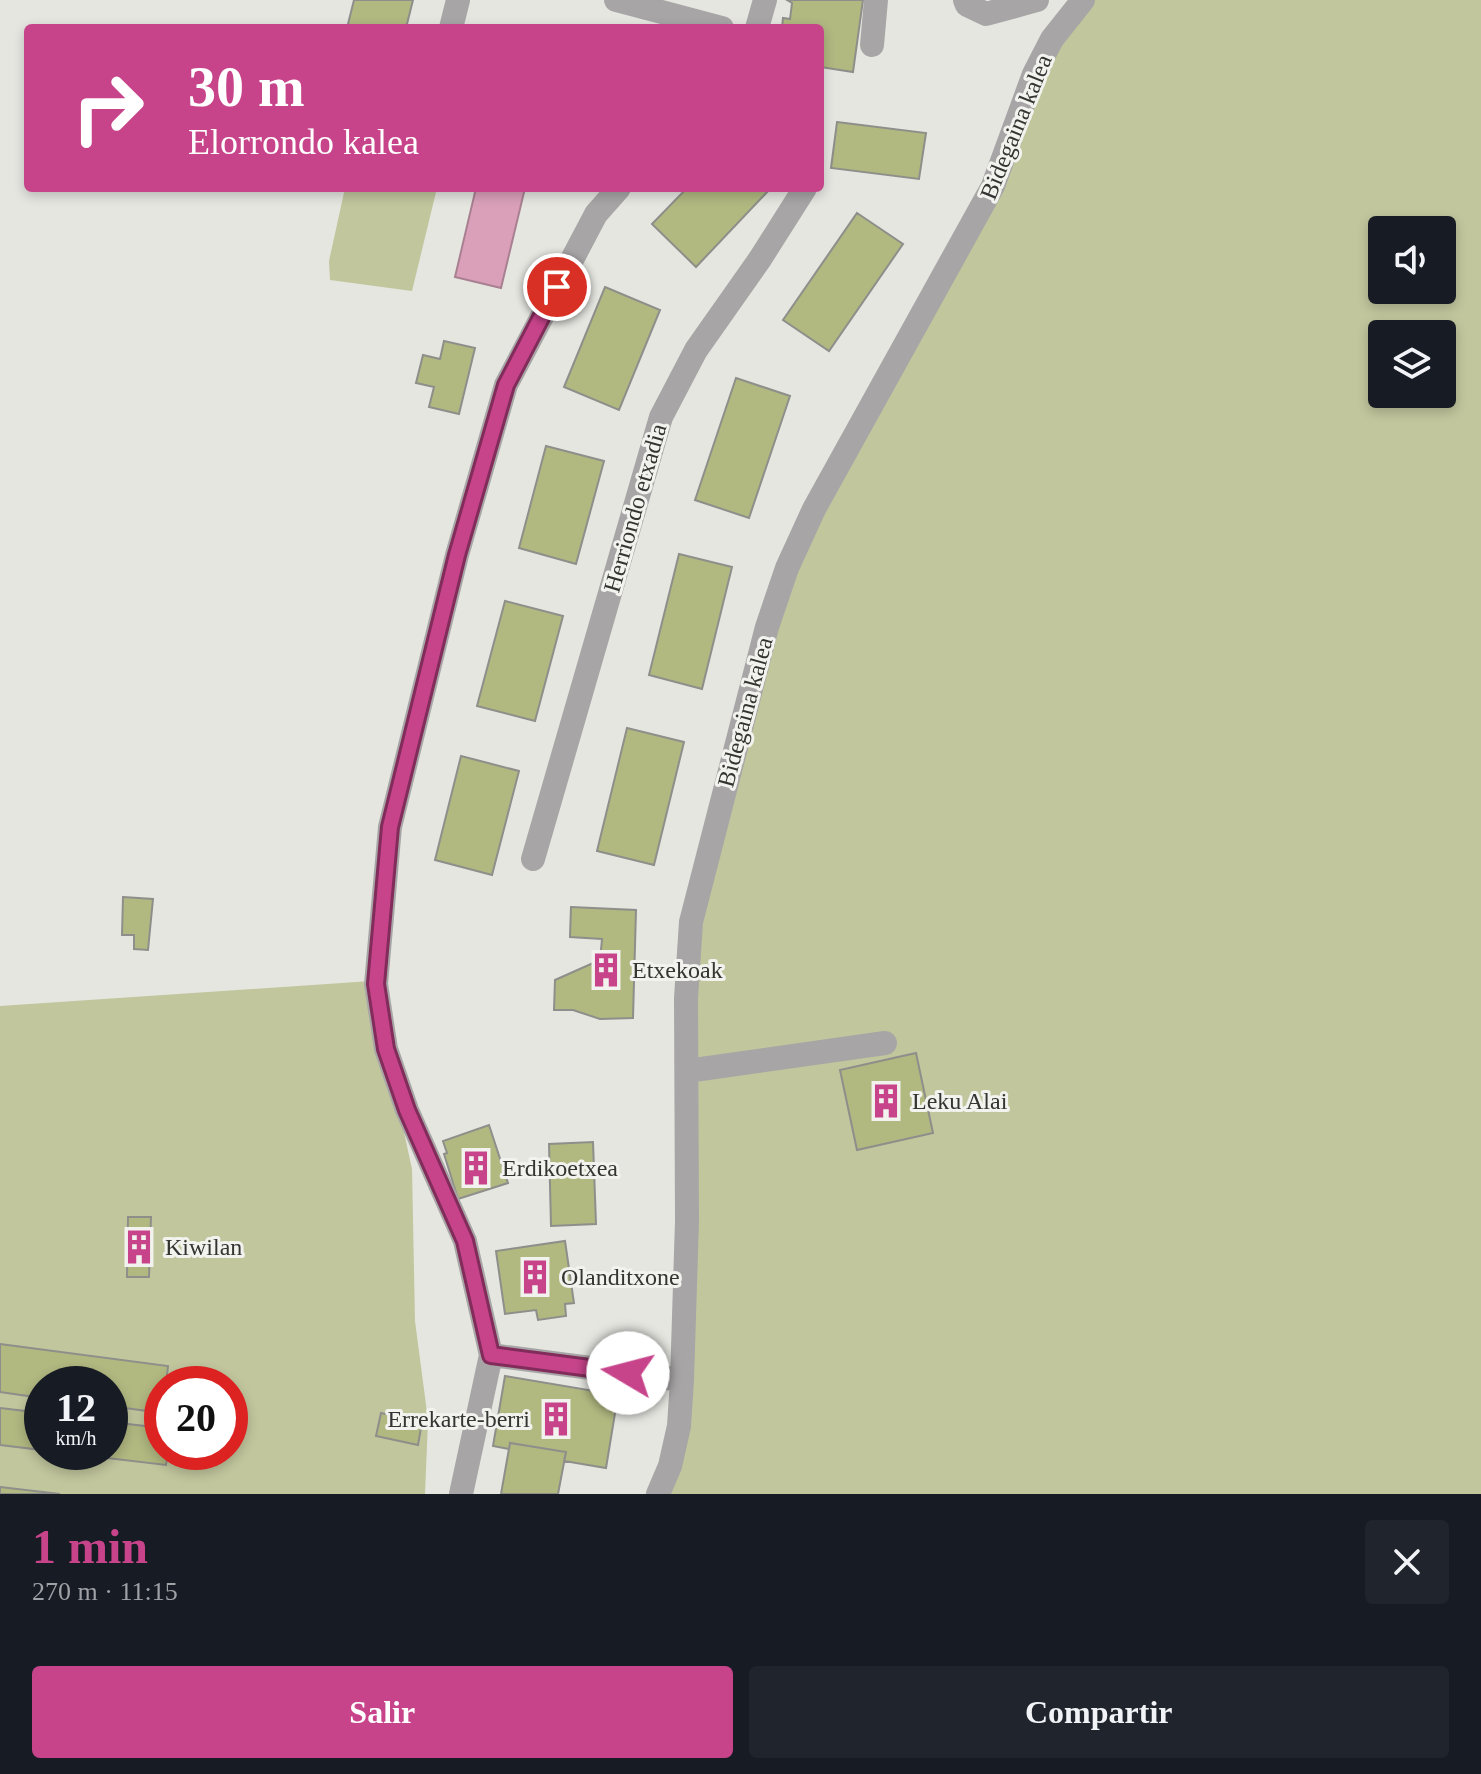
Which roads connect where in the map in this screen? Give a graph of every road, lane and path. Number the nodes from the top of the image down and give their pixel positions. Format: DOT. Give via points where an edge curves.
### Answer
graph roads {
  1 [pos="458,0"];
  2 [pos="616,0"];
  3 [pos="765,0"];
  4 [pos="876,0"];
  5 [pos="965,0"];
  6 [pos="1037,0"];
  7 [pos="1075,3"];
  8 [pos="452,24"];
  9 [pos="707,24"];
  10 [pos="758,24"];
  11 [pos="872,45"];
  12 [pos="615,192"];
  13 [pos="802,192"];
  14 [pos="533,859"];
  15 [pos="885,1043"];
  16 [pos="687,1071"];
  17 [pos="491,1355"];
  18 [pos="682,1380"];
  19 [pos="461,1494"];
  20 [pos="658,1494"];
  1 -- 8 [label="street"];
  2 -- 9 [label="street"];
  3 -- 10 [label="street"];
  4 -- 11 [label="street"];
  5 -- 6 [label="street" via="986,14"];
  7 -- 16 [label="street, Bidegaina kalea" via="1034,74 993,186 814,509 787,568 691,922"];
  12 -- 17 [label="street" via="596,214 506,385 457,555 390,827 376,984 386,1049 465,1241"];
  13 -- 14 [label="street, Herriondo etxadia" via="696,350 661,417"];
  15 -- 16 [label="street"];
  16 -- 18 [label="street, Bidegaina kalea"];
  17 -- 18 [label="street"];
  17 -- 19 [label="street"];
  18 -- 20 [label="street, Bidegaina kalea" via="676,1439"];
}
